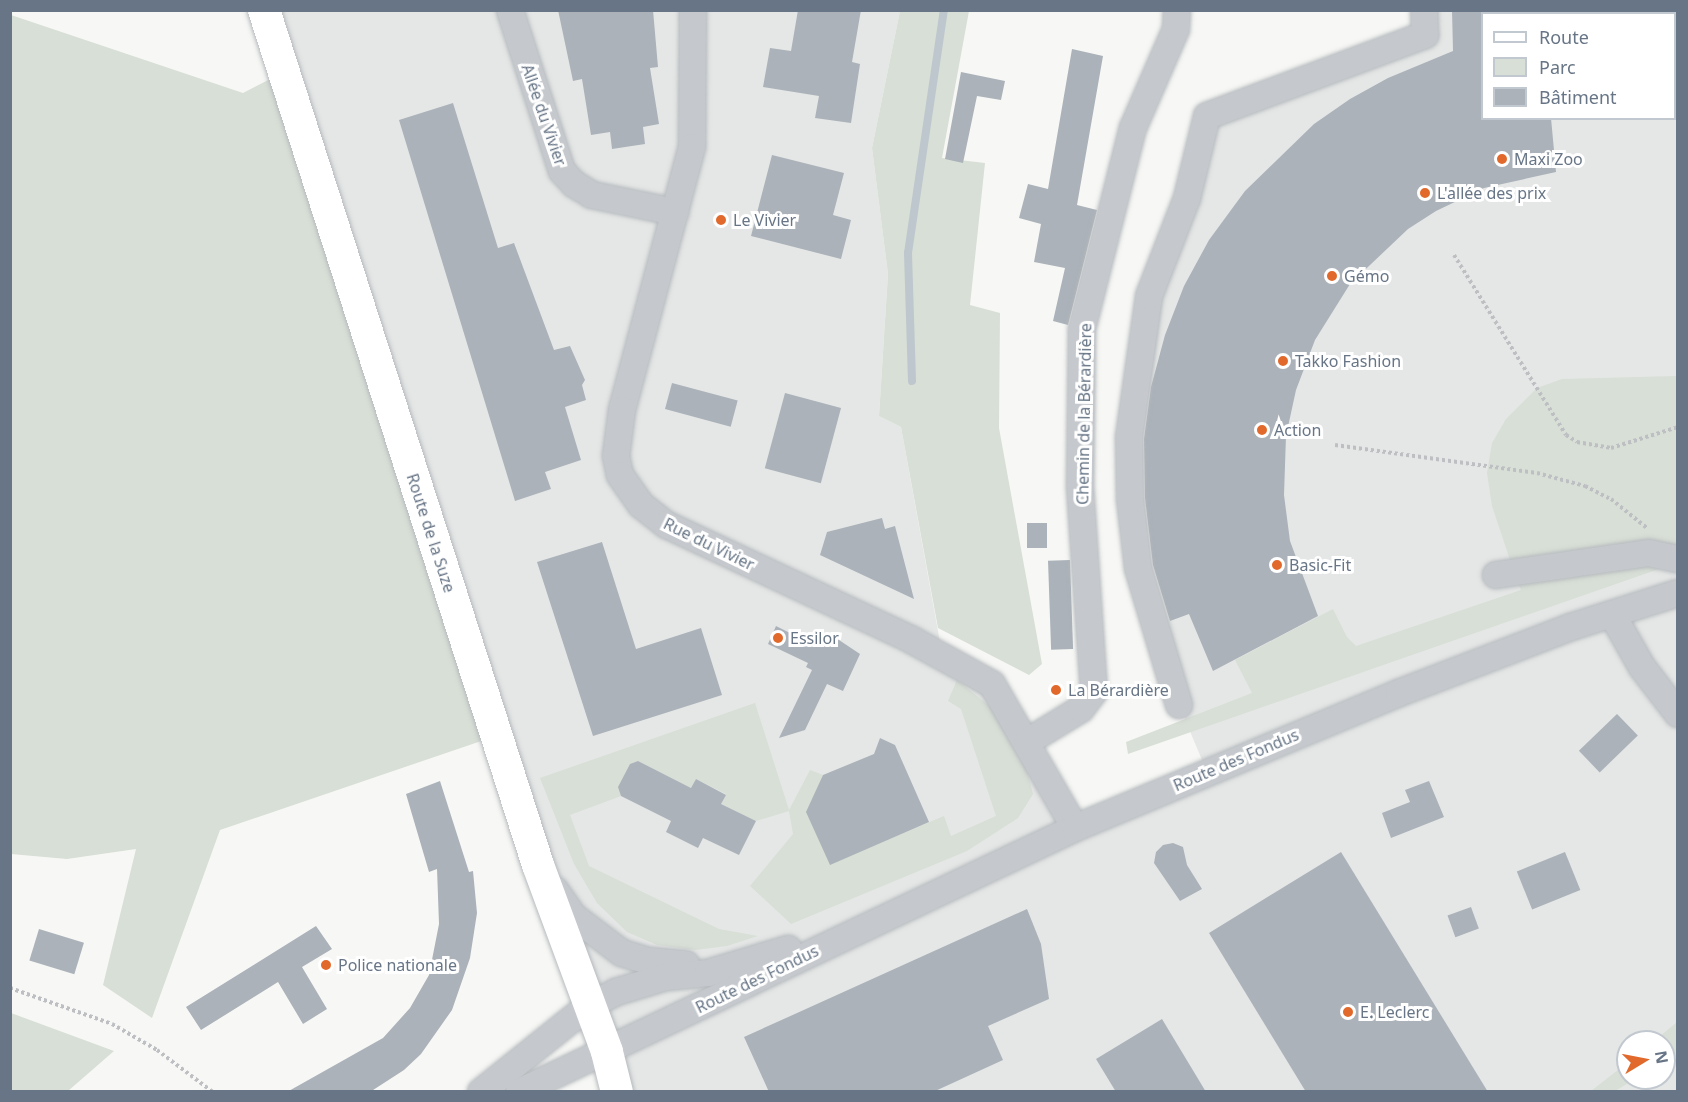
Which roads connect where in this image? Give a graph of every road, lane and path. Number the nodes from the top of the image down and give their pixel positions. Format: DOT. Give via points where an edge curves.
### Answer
graph roads {
  1 [pos="264,10"];
  2 [pos="510,10"];
  3 [pos="693,10"];
  4 [pos="1424,10"];
  5 [pos="1177,20"];
  6 [pos="675,212"];
  7 [pos="1454,255"];
  8 [pos="1677,427"];
  9 [pos="1335,445"];
  10 [pos="1655,535"];
  11 [pos="1677,560"];
  12 [pos="1496,575"];
  13 [pos="1677,577"];
  14 [pos="1677,593"];
  15 [pos="1612,614"];
  16 [pos="1571,627"];
  17 [pos="1179,705"];
  18 [pos="1677,714"];
  19 [pos="1027,742"];
  20 [pos="1075,828"];
  21 [pos="538,865"];
  22 [pos="906,906"];
  23 [pos="734,966"];
  24 [pos="10,988"];
  25 [pos="587,1007"];
  26 [pos="607,1052"];
  27 [pos="213,1092"];
  28 [pos="481,1092"];
  29 [pos="519,1092"];
  30 [pos="617,1092"];
  31 [pos="632,1092"];
  1 -- 21 [label="main road, Route de la Suze"];
  2 -- 6 [label="street, Allée du Vivier" via="562,171 592,195"];
  3 -- 6 [label="street, Rue du Vivier" via="692,147"];
  4 -- 17 [label="street" via="1425,35 1207,116 1187,198 1149,296 1129,437 1130,499 1138,568"];
  5 -- 19 [label="street, Chemin de la Bérardière" via="1133,128 1082,329 1080,486 1094,692 1081,709"];
  6 -- 19 [label="street, Rue du Vivier" via="618,433 616,456 625,483 640,506 667,525 912,640 992,684"];
  7 -- 8 [label="path" via="1566,435 1577,442 1611,448"];
  9 -- 10 [label="path" via="1498,467 1586,486 1611,499"];
  11 -- 12 [label="street" via="1648,553"];
  13 -- 16 [label="street, Route des Fondus"];
  14 -- 15 [label="street, Route des Fondus"];
  15 -- 16 [label="street, Route des Fondus"];
  15 -- 18 [label="street" via="1642,667"];
  16 -- 20 [label="street, Route des Fondus" via="1399,693"];
  19 -- 20 [label="street, Rue du Vivier"];
  20 -- 22 [label="street, Route des Fondus"];
  21 -- 23 [label="street, Route des Fondus" via="573,916 622,954 649,961"];
  21 -- 25 [label="main road, Route de la Suze"];
  22 -- 23 [label="street, Route des Fondus"];
  22 -- 26 [label="street, Route des Fondus"];
  23 -- 25 [label="street, Route des Fondus" via="632,984"];
  24 -- 27 [label="path" via="112,1024"];
  25 -- 26 [label="main road, Route de la Suze"];
  25 -- 28 [label="street, Route des Fondus"];
  26 -- 29 [label="street, Route des Fondus"];
  26 -- 30 [label="main road, Route de la Suze"];
  26 -- 31 [label="main road, Route de la Suze"];
}
